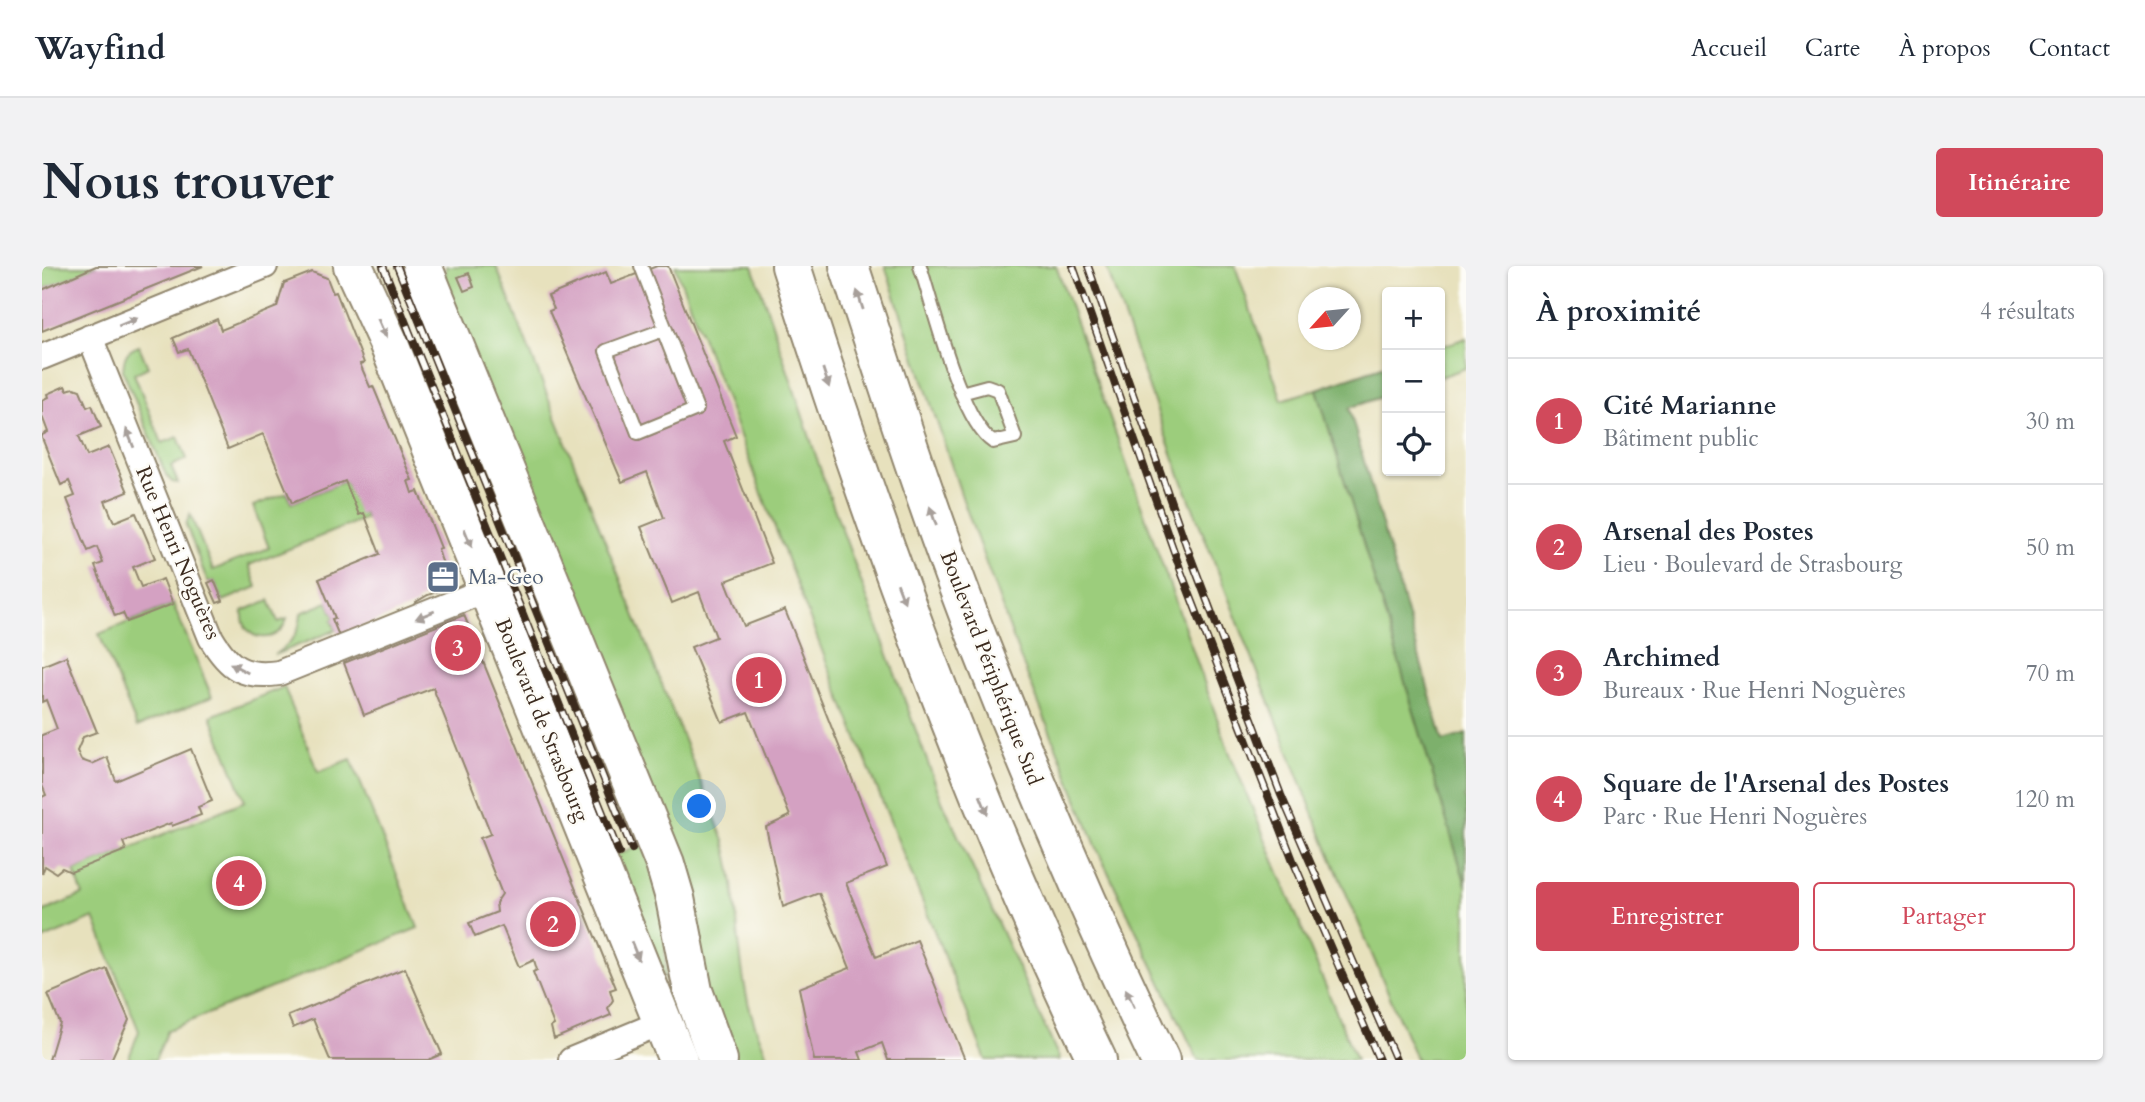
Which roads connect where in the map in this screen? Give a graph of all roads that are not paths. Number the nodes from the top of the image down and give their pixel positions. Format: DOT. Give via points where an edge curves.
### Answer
graph roads {
  1 [pos="265,266"];
  2 [pos="353,266"];
  3 [pos="422,266"];
  4 [pos="641,266"];
  5 [pos="791,266"];
  6 [pos="849,266"];
  7 [pos="920,266"];
  8 [pos="90,337"];
  9 [pos="42,357"];
  10 [pos="961,393"];
  11 [pos="692,404"];
  12 [pos="488,589"];
  13 [pos="678,920"];
  14 [pos="663,1022"];
  15 [pos="571,1060"];
  16 [pos="678,1060"];
  17 [pos="685,1060"];
  18 [pos="718,1060"];
  19 [pos="1097,1060"];
  20 [pos="1160,1060"];
  8 -- 1 [label="street, one-way"];
  2 -- 12 [label="main road, Boulevard de Strasbourg, one-way"];
  3 -- 13 [label="main road" via="665,864"];
  4 -- 11 [label="lane" via="697,409 638,433 606,351 663,330"];
  5 -- 19 [label="main road, one-way" via="855,466 928,666 996,836"];
  20 -- 6 [label="main road, Boulevard Périphérique Sud, one-way" via="1078,883 980,645"];
  7 -- 10 [label="lane"];
  8 -- 9 [label="street"];
  12 -- 8 [label="street, Rue Henri Noguères, one-way" via="279,673 252,675 229,663 211,638"];
  10 -- 10 [label="lane" via="987,386 998,390 1015,437 1000,442 986,438"];
  12 -- 14 [label="main road, Boulevard de Strasbourg, one-way"];
  13 -- 17 [label="main road" via="676,1009"];
  13 -- 18 [label="main road" via="693,991"];
  14 -- 15 [label="street"];
  14 -- 16 [label="main road, Boulevard de Strasbourg"];
}
